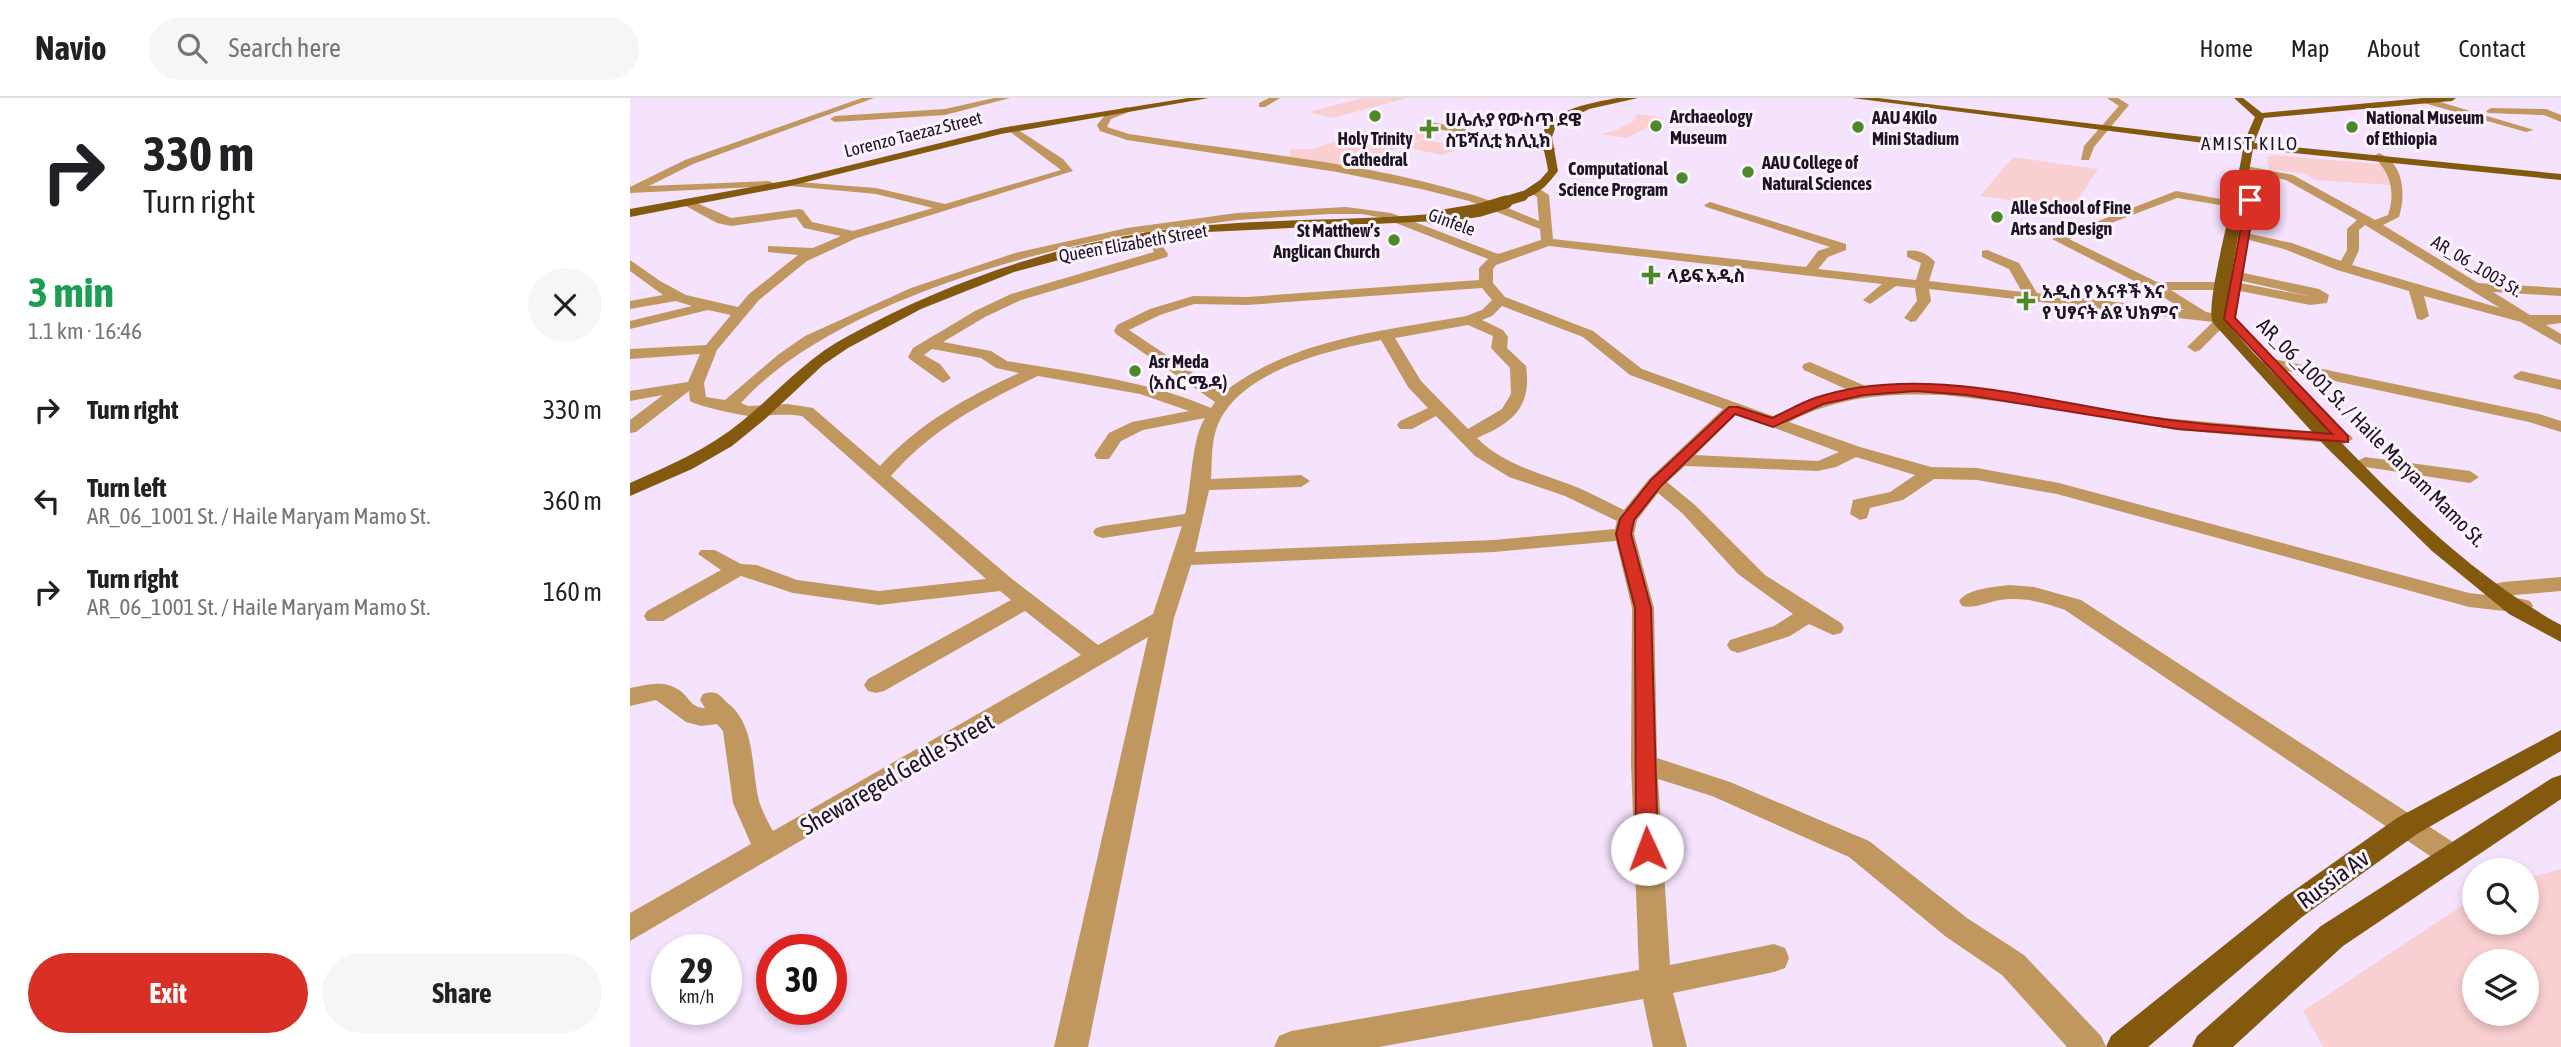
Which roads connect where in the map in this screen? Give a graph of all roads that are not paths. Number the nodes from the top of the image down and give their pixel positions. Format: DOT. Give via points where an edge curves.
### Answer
graph roads {
  1 [pos="870,98"];
  2 [pos="1006,98"];
  3 [pos="1205,98"];
  4 [pos="1276,98"];
  5 [pos="1613,98"];
  6 [pos="1634,98"];
  7 [pos="1856,98"];
  8 [pos="1862,98"];
  9 [pos="1880,98"];
  10 [pos="2111,98"];
  11 [pos="2238,98"];
  12 [pos="2245,98"];
  13 [pos="2401,98"];
  14 [pos="2452,98"];
  15 [pos="1160,101"];
  16 [pos="2427,101"];
  17 [pos="2415,102"];
  18 [pos="1262,105"];
  19 [pos="2462,111"];
  20 [pos="2546,112"];
  21 [pos="2561,112"];
  22 [pos="1107,115"];
  23 [pos="2264,116"];
  24 [pos="2561,119"];
  25 [pos="809,120"];
  26 [pos="1431,125"];
  27 [pos="2108,127"];
  28 [pos="1012,129"];
  29 [pos="2529,130"];
  30 [pos="2254,145"];
  31 [pos="1537,149"];
  32 [pos="1550,149"];
  33 [pos="2381,157"];
  34 [pos="2085,158"];
  35 [pos="2252,170"];
  36 [pos="2561,176"];
  37 [pos="790,183"];
  38 [pos="768,184"];
  39 [pos="1524,193"];
  40 [pos="688,203"];
  41 [pos="1710,205"];
  42 [pos="2239,205"];
  43 [pos="943,207"];
  44 [pos="630,211"];
  45 [pos="1394,219"];
  46 [pos="2369,222"];
  47 [pos="1546,227"];
  48 [pos="853,234"];
  49 [pos="1150,235"];
  50 [pos="2239,235"];
  51 [pos="1547,242"];
  52 [pos="772,249"];
  53 [pos="813,252"];
  54 [pos="1912,254"];
  55 [pos="1987,254"];
  56 [pos="1496,258"];
  57 [pos="630,264"];
  58 [pos="2342,267"];
  59 [pos="1809,272"];
  60 [pos="2230,280"];
  61 [pos="1894,281"];
  62 [pos="1921,284"];
  63 [pos="2155,286"];
  64 [pos="2476,287"];
  65 [pos="2414,288"];
  66 [pos="1399,289"];
  67 [pos="1493,292"];
  68 [pos="2561,292"];
  69 [pos="674,297"];
  70 [pos="2032,297"];
  71 [pos="1870,300"];
  72 [pos="1418,303"];
  73 [pos="630,305"];
  74 [pos="705,307"];
  75 [pos="741,312"];
  76 [pos="2422,316"];
  77 [pos="1911,318"];
  78 [pos="2218,319"];
  79 [pos="2561,319"];
  80 [pos="1470,320"];
  81 [pos="2529,320"];
  82 [pos="630,325"];
  83 [pos="1387,337"];
  84 [pos="2561,340"];
  85 [pos="928,344"];
  86 [pos="2195,347"];
  87 [pos="710,349"];
  88 [pos="630,354"];
  89 [pos="2269,363"];
  90 [pos="1811,367"];
  91 [pos="1033,372"];
  92 [pos="2521,376"];
  93 [pos="943,379"];
  94 [pos="690,385"];
  95 [pos="2561,385"];
  96 [pos="1864,391"];
  97 [pos="630,396"];
  98 [pos="1440,408"];
  99 [pos="747,409"];
  100 [pos="1733,409"];
  101 [pos="1214,410"];
  102 [pos="1773,423"];
  103 [pos="1406,425"];
  104 [pos="2561,427"];
  105 [pos="630,428"];
  106 [pos="1464,437"];
  107 [pos="2335,438"];
  108 [pos="1854,451"];
  109 [pos="1103,456"];
  110 [pos="1681,460"];
  111 [pos="2365,462"];
  112 [pos="1930,473"];
  113 [pos="880,477"];
  114 [pos="2470,477"];
  115 [pos="630,480"];
  116 [pos="1301,481"];
  117 [pos="1656,483"];
  118 [pos="1201,485"];
  119 [pos="2382,486"];
  120 [pos="630,490"];
  121 [pos="1860,514"];
  122 [pos="1192,519"];
  123 [pos="1625,527"];
  124 [pos="1103,532"];
  125 [pos="708,554"];
  126 [pos="1184,559"];
  127 [pos="737,570"];
  128 [pos="1004,584"];
  129 [pos="2561,584"];
  130 [pos="2513,600"];
  131 [pos="1026,601"];
  132 [pos="1970,601"];
  133 [pos="1809,614"];
  134 [pos="654,616"];
  135 [pos="1163,618"];
  136 [pos="2561,626"];
  137 [pos="1833,628"];
  138 [pos="2561,635"];
  139 [pos="1738,645"];
  140 [pos="1098,657"];
  141 [pos="876,685"];
  142 [pos="630,697"];
  143 [pos="2561,739"];
  144 [pos="1644,764"];
  145 [pos="2561,785"];
  146 [pos="2407,826"];
  147 [pos="767,848"];
  148 [pos="2452,856"];
  149 [pos="630,928"];
  150 [pos="1774,958"];
  151 [pos="1655,982"];
  152 [pos="1071,1047"];
  153 [pos="1291,1047"];
  154 [pos="1670,1047"];
  155 [pos="2088,1047"];
  156 [pos="2123,1047"];
  157 [pos="2209,1047"];
  1 -- 25 [label="street"];
  2 -- 25 [label="street" via="945,112"];
  3 -- 15 [label="main road, Lorenzo Taezaz Street"];
  4 -- 18 [label="street"];
  5 -- 31 [label="main road, Queen Elizabeth Street" via="1547,118 1539,127"];
  6 -- 32 [label="main road" via="1563,117 1548,129"];
  7 -- 8 [label="main road"];
  8 -- 27 [label="main road"];
  9 -- 27 [label="main road"];
  10 -- 27 [label="street" via="2124,105"];
  11 -- 23 [label="main road"];
  12 -- 23 [label="main road"];
  13 -- 17 [label="street"];
  14 -- 16 [label="main road"];
  15 -- 22 [label="main road, Lorenzo Taezaz Street"];
  15 -- 38 [label="main road, Lorenzo Taezaz Street" via="981,132"];
  16 -- 17 [label="main road"];
  16 -- 19 [label="street"];
  17 -- 23 [label="main road"];
  19 -- 20 [label="street"];
  19 -- 29 [label="street"];
  20 -- 21 [label="street"];
  20 -- 24 [label="street"];
  22 -- 28 [label="main road, Lorenzo Taezaz Street"];
  22 -- 47 [label="street" via="1103,129 1117,134 1365,173 1475,199"];
  23 -- 30 [label="main road"];
  25 -- 38 [label="street" via="689,162 634,190"];
  26 -- 31 [label="street"];
  27 -- 30 [label="main road"];
  27 -- 30 [label="main road" via="2236,147"];
  27 -- 34 [label="street" via="2089,146"];
  28 -- 37 [label="main road, Lorenzo Taezaz Street"];
  28 -- 43 [label="street" via="1068,172"];
  30 -- 33 [label="main road"];
  30 -- 33 [label="main road"];
  30 -- 35 [label="main road"];
  31 -- 32 [label="street"];
  31 -- 39 [label="main road, Queen Elizabeth Street" via="1542,164"];
  32 -- 39 [label="main road" via="1553,170"];
  33 -- 36 [label="main road"];
  33 -- 46 [label="street" via="2399,191 2393,217"];
  35 -- 42 [label="main road"];
  35 -- 46 [label="street, AR_06_1003 St." via="2289,177"];
  35 -- 50 [label="main road"];
  37 -- 40 [label="main road, Lorenzo Taezaz Street"];
  37 -- 43 [label="street" via="883,192"];
  38 -- 44 [label="main road, Lorenzo Taezaz Street"];
  39 -- 45 [label="main road, Queen Elizabeth Street, bridge" via="1480,210"];
  39 -- 47 [label="street" via="1543,195"];
  40 -- 44 [label="main road, Lorenzo Taezaz Street"];
  40 -- 48 [label="street" via="731,222 799,213 808,226"];
  41 -- 59 [label="street" via="1842,247 1823,254"];
  42 -- 50 [label="main road"];
  42 -- 63 [label="street" via="2176,194 2058,239"];
  43 -- 48 [label="street"];
  45 -- 49 [label="main road, Queen Elizabeth Street"];
  45 -- 56 [label="street, Ginfele"];
  45 -- 99 [label="street, Ginfele" via="1382,213 1317,211 1221,217 1049,247 920,288 805,342 733,400"];
  46 -- 58 [label="street" via="2353,229 2351,260"];
  46 -- 64 [label="street, AR_06_1003 St."];
  47 -- 51 [label="street"];
  48 -- 53 [label="street"];
  49 -- 85 [label="street" via="1161,254 1026,293"];
  49 -- 99 [label="main road, Queen Elizabeth Street" via="1058,255 927,301 835,349"];
  50 -- 58 [label="street" via="2288,246"];
  50 -- 60 [label="main road"];
  51 -- 56 [label="street" via="1534,250"];
  51 -- 59 [label="street"];
  52 -- 53 [label="street"];
  53 -- 75 [label="street" via="776,277"];
  54 -- 62 [label="street" via="1927,260"];
  55 -- 70 [label="street" via="2014,266"];
  56 -- 67 [label="street" via="1486,268"];
  57 -- 69 [label="street"];
  58 -- 65 [label="street"];
  59 -- 61 [label="street"];
  60 -- 60 [label="street" via="2314,292 2322,295 2322,300 2310,301"];
  60 -- 63 [label="street"];
  60 -- 78 [label="main road"];
  61 -- 62 [label="street"];
  61 -- 71 [label="street"];
  62 -- 70 [label="street"];
  62 -- 77 [label="street" via="1924,301"];
  63 -- 78 [label="street"];
  64 -- 68 [label="street"];
  64 -- 81 [label="street, AR_06_1003 St."];
  65 -- 76 [label="street"];
  65 -- 81 [label="street"];
  66 -- 67 [label="street"];
  66 -- 72 [label="street"];
  66 -- 101 [label="street" via="1247,301 1193,300 1122,328"];
  67 -- 80 [label="street" via="1488,313"];
  67 -- 100 [label="street" via="1588,334 1636,372"];
  69 -- 73 [label="street"];
  69 -- 74 [label="street"];
  70 -- 78 [label="street"];
  74 -- 75 [label="street"];
  74 -- 82 [label="street"];
  75 -- 87 [label="street"];
  78 -- 86 [label="street"];
  78 -- 89 [label="main road, AR_06_1001 St. / Haile Maryam Mamo St."];
  78 -- 107 [label="main road"];
  79 -- 81 [label="street"];
  80 -- 83 [label="street"];
  80 -- 106 [label="street" via="1498,333 1499,348 1518,366 1521,379 1506,417"];
  81 -- 84 [label="street, AR_06_1003 St."];
  83 -- 98 [label="street" via="1414,384"];
  83 -- 101 [label="street" via="1303,355 1255,377"];
  85 -- 91 [label="street" via="986,354 1002,365"];
  85 -- 93 [label="street" via="916,357 934,367"];
  87 -- 88 [label="street"];
  87 -- 94 [label="street"];
  89 -- 104 [label="street"];
  89 -- 107 [label="main road, AR_06_1001 St. / Haile Maryam Mamo St."];
  90 -- 96 [label="street"];
  91 -- 101 [label="street" via="1141,388"];
  91 -- 113 [label="street" via="943,417"];
  92 -- 95 [label="street"];
  94 -- 97 [label="street"];
  94 -- 99 [label="street" via="698,401"];
  94 -- 105 [label="street"];
  96 -- 102 [label="street" via="1819,401"];
  96 -- 107 [label="street" via="1967,391 2178,425"];
  98 -- 103 [label="street"];
  98 -- 106 [label="street"];
  99 -- 113 [label="street" via="807,412"];
  99 -- 115 [label="main road, Queen Elizabeth Street" via="688,452"];
  99 -- 120 [label="main road, Queen Elizabeth Street" via="713,450"];
  100 -- 102 [label="street"];
  100 -- 110 [label="street"];
  101 -- 109 [label="street" via="1145,423 1115,437"];
  101 -- 118 [label="street"];
  102 -- 108 [label="street"];
  106 -- 123 [label="street" via="1495,462 1572,492"];
  107 -- 111 [label="main road, AR_06_1001 St. / Haile Maryam Mamo St."];
  107 -- 119 [label="main road"];
  108 -- 110 [label="street" via="1818,466"];
  108 -- 112 [label="street"];
  110 -- 117 [label="street"];
  111 -- 114 [label="street"];
  111 -- 119 [label="main road, AR_06_1001 St. / Haile Maryam Mamo St."];
  112 -- 121 [label="street" via="1896,496 1860,505"];
  112 -- 130 [label="street" via="1977,474 2059,489 2469,600"];
  113 -- 128 [label="street"];
  116 -- 118 [label="street"];
  117 -- 123 [label="street"];
  117 -- 133 [label="street" via="1679,498 1753,576"];
  118 -- 122 [label="street"];
  119 -- 130 [label="main road" via="2454,561"];
  122 -- 124 [label="street"];
  122 -- 126 [label="street"];
  123 -- 126 [label="street" via="1494,546"];
  123 -- 144 [label="street" via="1643,608"];
  125 -- 127 [label="street"];
  126 -- 135 [label="street"];
  127 -- 128 [label="street" via="750,570 793,586 879,598"];
  127 -- 134 [label="street"];
  128 -- 131 [label="street"];
  129 -- 130 [label="street"];
  130 -- 136 [label="main road"];
  130 -- 138 [label="main road"];
  131 -- 140 [label="street"];
  131 -- 141 [label="street"];
  132 -- 146 [label="street" via="2011,591 2041,593 2073,604"];
  133 -- 137 [label="street"];
  133 -- 139 [label="street" via="1782,631"];
  135 -- 140 [label="street, Shewareged Gedle Street"];
  135 -- 152 [label="street"];
  140 -- 147 [label="street, Shewareged Gedle Street"];
  142 -- 147 [label="street" via="657,691 671,696 692,716 704,718 718,706 735,729 746,803"];
  143 -- 146 [label="main road, Russia Av"];
  144 -- 151 [label="street"];
  144 -- 155 [label="street" via="1721,789 1859,849 1956,927 2012,965"];
  145 -- 148 [label="main road, Russia Av"];
  146 -- 148 [label="street"];
  146 -- 156 [label="main road, Russia Av" via="2292,908"];
  147 -- 149 [label="street, Shewareged Gedle Street"];
  148 -- 157 [label="main road, Russia Av" via="2332,936"];
  150 -- 151 [label="street"];
  151 -- 153 [label="street"];
  151 -- 154 [label="street"];
}
